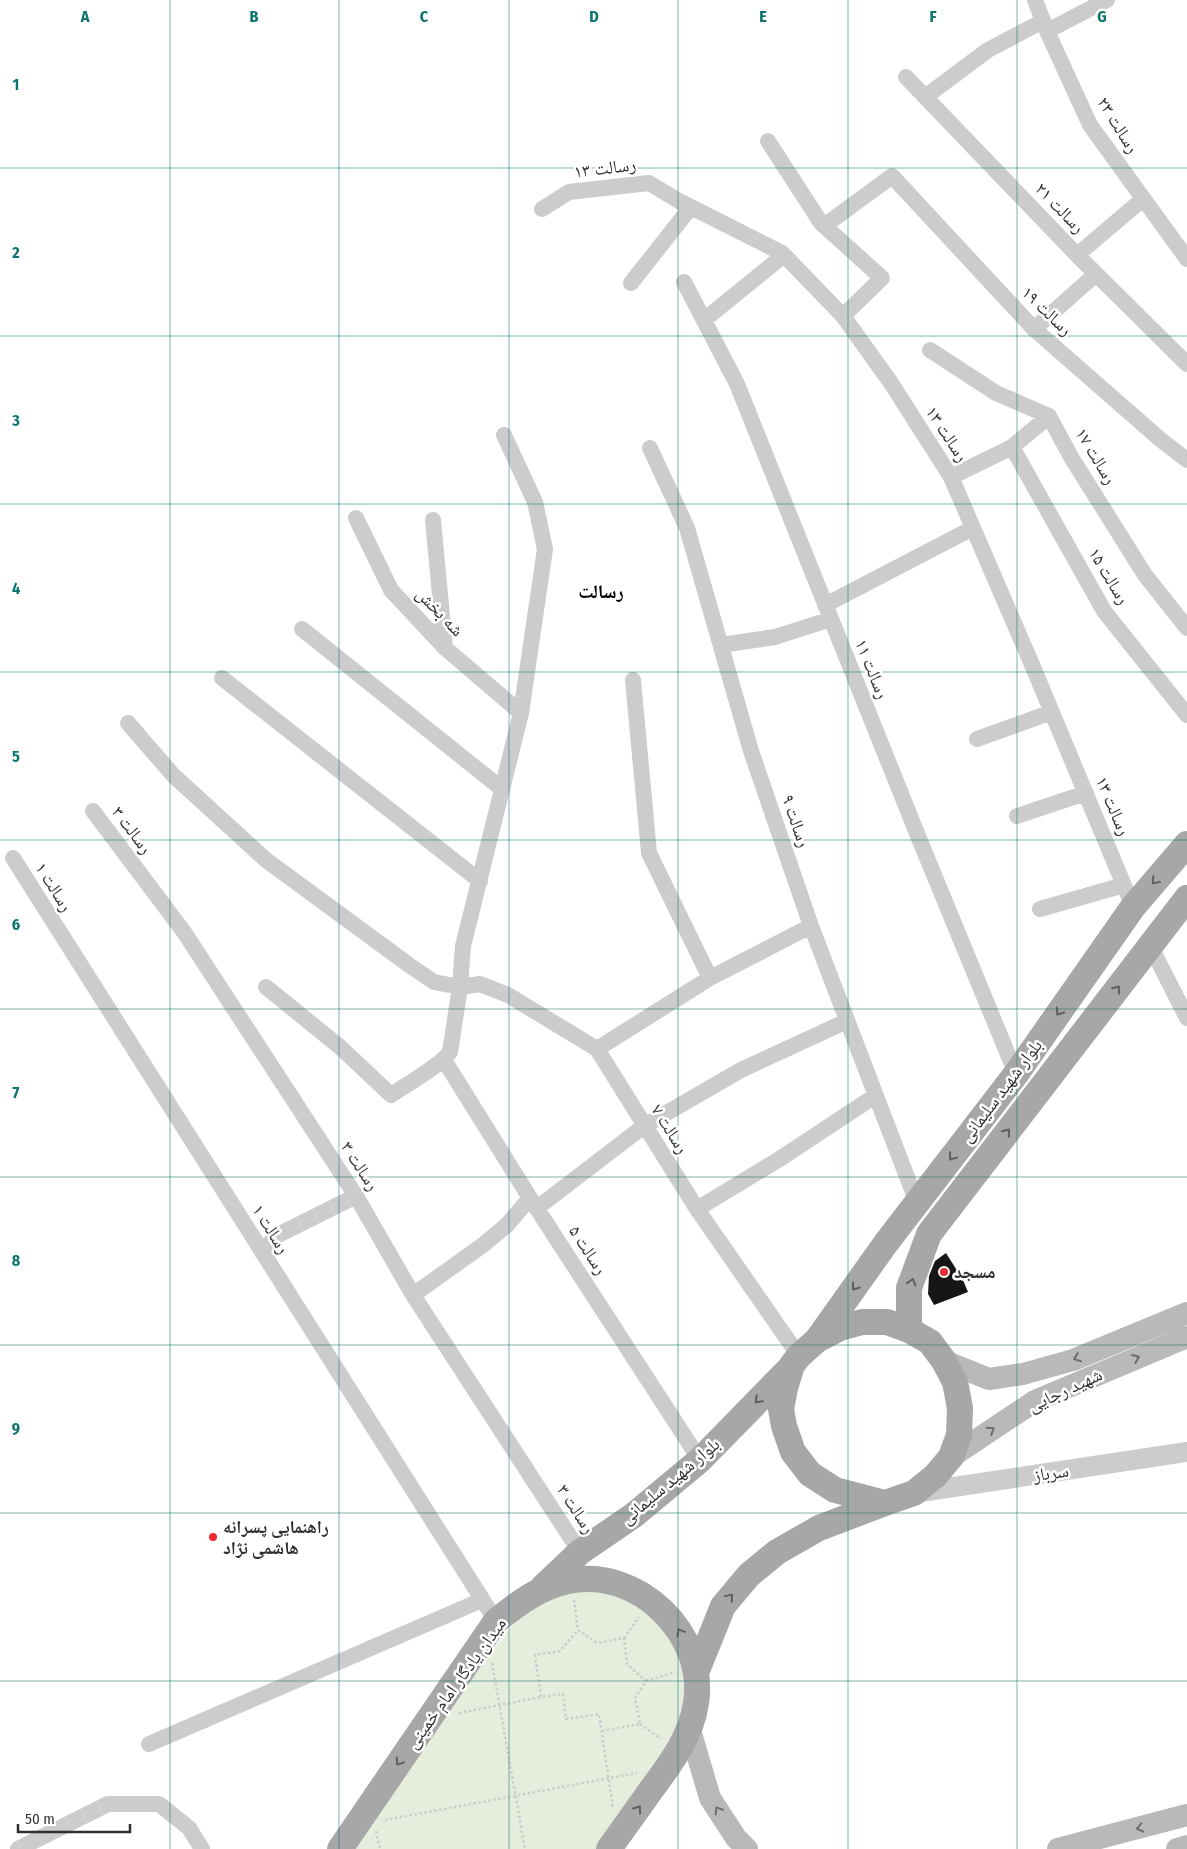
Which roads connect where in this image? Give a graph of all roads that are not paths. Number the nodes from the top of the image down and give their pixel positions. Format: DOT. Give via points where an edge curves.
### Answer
graph roads {
  1 [pos="1035,0"];
  2 [pos="1107,0"];
  3 [pos="1045,26"];
  4 [pos="906,77"];
  5 [pos="925,97"];
  6 [pos="768,140"];
  7 [pos="1143,199"];
  8 [pos="691,207"];
  9 [pos="542,209"];
  10 [pos="824,226"];
  11 [pos="1184,250"];
  12 [pos="784,255"];
  13 [pos="1077,255"];
  14 [pos="1096,274"];
  15 [pos="684,282"];
  16 [pos="631,283"];
  17 [pos="843,316"];
  18 [pos="704,320"];
  19 [pos="1034,329"];
  20 [pos="930,350"];
  21 [pos="1187,364"];
  22 [pos="1049,416"];
  23 [pos="504,435"];
  24 [pos="1012,447"];
  25 [pos="650,448"];
  26 [pos="1187,460"];
  27 [pos="951,477"];
  28 [pos="356,518"];
  29 [pos="433,520"];
  30 [pos="973,528"];
  31 [pos="828,612"];
  32 [pos="1187,628"];
  33 [pos="302,629"];
  34 [pos="721,646"];
  35 [pos="446,648"];
  36 [pos="222,678"];
  37 [pos="632,680"];
  38 [pos="1052,712"];
  39 [pos="521,713"];
  40 [pos="1187,715"];
  41 [pos="128,723"];
  42 [pos="977,739"];
  43 [pos="502,790"];
  44 [pos="1086,794"];
  45 [pos="93,811"];
  46 [pos="1017,816"];
  47 [pos="1187,844"];
  48 [pos="13,858"];
  49 [pos="480,881"];
  50 [pos="1129,896"];
  51 [pos="1187,898"];
  52 [pos="1040,909"];
  53 [pos="811,926"];
  54 [pos="1150,945"];
  55 [pos="710,978"];
  56 [pos="266,987"];
  57 [pos="460,987"];
  58 [pos="1187,1018"];
  59 [pos="847,1021"];
  60 [pos="597,1049"];
  61 [pos="444,1060"];
  62 [pos="1016,1074"];
  63 [pos="875,1096"];
  64 [pos="644,1126"];
  65 [pos="356,1196"];
  66 [pos="533,1203"];
  67 [pos="916,1203"];
  68 [pos="697,1209"];
  69 [pos="262,1252"];
  70 [pos="413,1295"];
  71 [pos="1187,1313"];
  72 [pos="909,1330"];
  73 [pos="1187,1337"];
  74 [pos="803,1354"];
  75 [pos="944,1361"];
  76 [pos="1187,1452"];
  77 [pos="950,1457"];
  78 [pos="700,1460"];
  79 [pos="914,1493"];
  80 [pos="885,1503"];
  81 [pos="580,1552"];
  82 [pos="542,1589"];
  83 [pos="489,1610"];
  84 [pos="689,1672"];
  85 [pos="690,1730"];
  86 [pos="148,1744"];
  87 [pos="1187,1815"];
  88 [pos="1187,1846"];
  89 [pos="18,1849"];
  90 [pos="202,1849"];
  91 [pos="340,1849"];
  92 [pos="609,1849"];
  93 [pos="747,1849"];
  94 [pos="1058,1849"];
  95 [pos="1177,1849"];
  1 -- 3 [label="street, رسالت ۲۳"];
  2 -- 3 [label="street"];
  3 -- 5 [label="street" via="988,50"];
  3 -- 7 [label="street, رسالت ۲۳" via="1090,125"];
  4 -- 5 [label="street, رسالت ۲۱"];
  5 -- 13 [label="street, رسالت ۲۱"];
  6 -- 10 [label="street"];
  7 -- 11 [label="street, رسالت ۲۳"];
  7 -- 13 [label="street"];
  8 -- 9 [label="street, رسالت ۱۳" via="649,183 569,192"];
  8 -- 12 [label="street, رسالت ۱۳"];
  8 -- 16 [label="street"];
  10 -- 17 [label="street" via="882,278"];
  10 -- 19 [label="street, رسالت ۱۹" via="892,176"];
  12 -- 17 [label="street, رسالت ۱۳"];
  12 -- 18 [label="street"];
  13 -- 14 [label="street, رسالت ۲۱"];
  14 -- 19 [label="street"];
  14 -- 21 [label="street, رسالت ۲۱"];
  15 -- 18 [label="street, رسالت ۱۱"];
  17 -- 27 [label="street, رسالت ۱۳" via="891,383"];
  18 -- 31 [label="street, رسالت ۱۱" via="737,384"];
  19 -- 26 [label="street, رسالت ۱۹"];
  20 -- 22 [label="street" via="996,393"];
  22 -- 24 [label="street"];
  22 -- 32 [label="street, رسالت ۱۷" via="1145,576"];
  23 -- 39 [label="street" via="534,502 545,549"];
  24 -- 27 [label="street"];
  24 -- 40 [label="street, رسالت ۱۵" via="1104,610"];
  25 -- 34 [label="street, رسالت ۹" via="687,528"];
  27 -- 30 [label="street, رسالت ۱۳"];
  28 -- 35 [label="street, شه بخش" via="392,590"];
  29 -- 35 [label="street"];
  30 -- 31 [label="street"];
  30 -- 38 [label="street, رسالت ۱۳"];
  31 -- 34 [label="street" via="775,637"];
  31 -- 62 [label="street, رسالت ۱۱"];
  33 -- 43 [label="street"];
  34 -- 53 [label="street, رسالت ۹" via="751,751"];
  35 -- 39 [label="street, شه بخش"];
  36 -- 49 [label="street"];
  37 -- 55 [label="street" via="649,853"];
  38 -- 42 [label="street"];
  38 -- 44 [label="street, رسالت ۱۳"];
  39 -- 43 [label="street"];
  41 -- 57 [label="street, رسالت ۷" via="173,775 266,860 434,982"];
  43 -- 49 [label="street"];
  44 -- 46 [label="street"];
  44 -- 50 [label="street, رسالت ۱۳"];
  45 -- 65 [label="street, رسالت ۳" via="184,932"];
  47 -- 50 [label="main road, بلوار شهید سلیمانی, one-way"];
  48 -- 69 [label="street, رسالت ۱"];
  49 -- 57 [label="street" via="463,946"];
  50 -- 52 [label="street"];
  50 -- 62 [label="main road, بلوار شهید سلیمانی, one-way"];
  51 -- 54 [label="main road, بلوار شهید سلیمانی"];
  53 -- 55 [label="street"];
  53 -- 59 [label="street, رسالت ۹"];
  54 -- 58 [label="street"];
  72 -- 54 [label="main road, بلوار شهید سلیمانی, one-way" via="909,1288 929,1234"];
  55 -- 60 [label="street"];
  56 -- 61 [label="street" via="391,1095"];
  57 -- 60 [label="street, رسالت ۷" via="480,984 508,995"];
  57 -- 61 [label="street" via="450,1052"];
  59 -- 63 [label="street, رسالت ۹"];
  59 -- 64 [label="street" via="742,1070"];
  60 -- 64 [label="street, رسالت ۷"];
  61 -- 66 [label="street, رسالت ۵"];
  62 -- 67 [label="main road, بلوار شهید سلیمانی, one-way"];
  63 -- 67 [label="street, رسالت ۹"];
  63 -- 68 [label="street"];
  64 -- 66 [label="street"];
  64 -- 68 [label="street, رسالت ۷"];
  65 -- 69 [label="street" via="276,1236"];
  65 -- 70 [label="street, رسالت ۳"];
  66 -- 70 [label="street" via="489,1240"];
  66 -- 78 [label="street, رسالت ۵"];
  67 -- 74 [label="main road, بلوار شهید سلیمانی, one-way"];
  68 -- 74 [label="street, رسالت ۷"];
  69 -- 83 [label="street, رسالت ۱"];
  70 -- 81 [label="street, رسالت ۳"];
  71 -- 75 [label="main road, شهید رجایی, one-way" via="1073,1360 1022,1374 989,1378"];
  72 -- 74 [label="main road" via="887,1322 862,1322 840,1328"];
  72 -- 75 [label="main road" via="930,1342"];
  77 -- 73 [label="main road, شهید رجایی, one-way" via="1035,1401"];
  74 -- 78 [label="main road, بلوار شهید سلیمانی, one-way"];
  74 -- 80 [label="main road" via="784,1388 781,1409 793,1452 810,1474 835,1490"];
  75 -- 77 [label="main road" via="955,1382 960,1408 959,1435"];
  76 -- 79 [label="street, سرباز"];
  77 -- 79 [label="main road" via="935,1476"];
  78 -- 81 [label="main road, بلوار شهید سلیمانی" via="634,1514"];
  79 -- 80 [label="main road"];
  84 -- 80 [label="main road, one-way" via="723,1606 749,1575 777,1552 819,1528"];
  81 -- 82 [label="main road, بلوار شهید سلیمانی"];
  82 -- 83 [label="main road, میدان یادگار امام خمینی" via="518,1604"];
  84 -- 82 [label="main road, میدان یادگار امام خمینی, one-way" via="688,1646 673,1621 652,1601 627,1587 598,1580 570,1580"];
  83 -- 86 [label="street"];
  83 -- 91 [label="main road, میدان یادگار امام خمینی, one-way"];
  84 -- 85 [label="main road, میدان یادگار امام خمینی" via="696,1702"];
  92 -- 85 [label="main road, میدان یادگار امام خمینی, one-way" via="676,1756"];
  93 -- 85 [label="main road, one-way" via="710,1798"];
  87 -- 94 [label="main road, one-way"];
  88 -- 95 [label="main road"];
  89 -- 90 [label="street" via="108,1804 159,1804 189,1828"];
}
